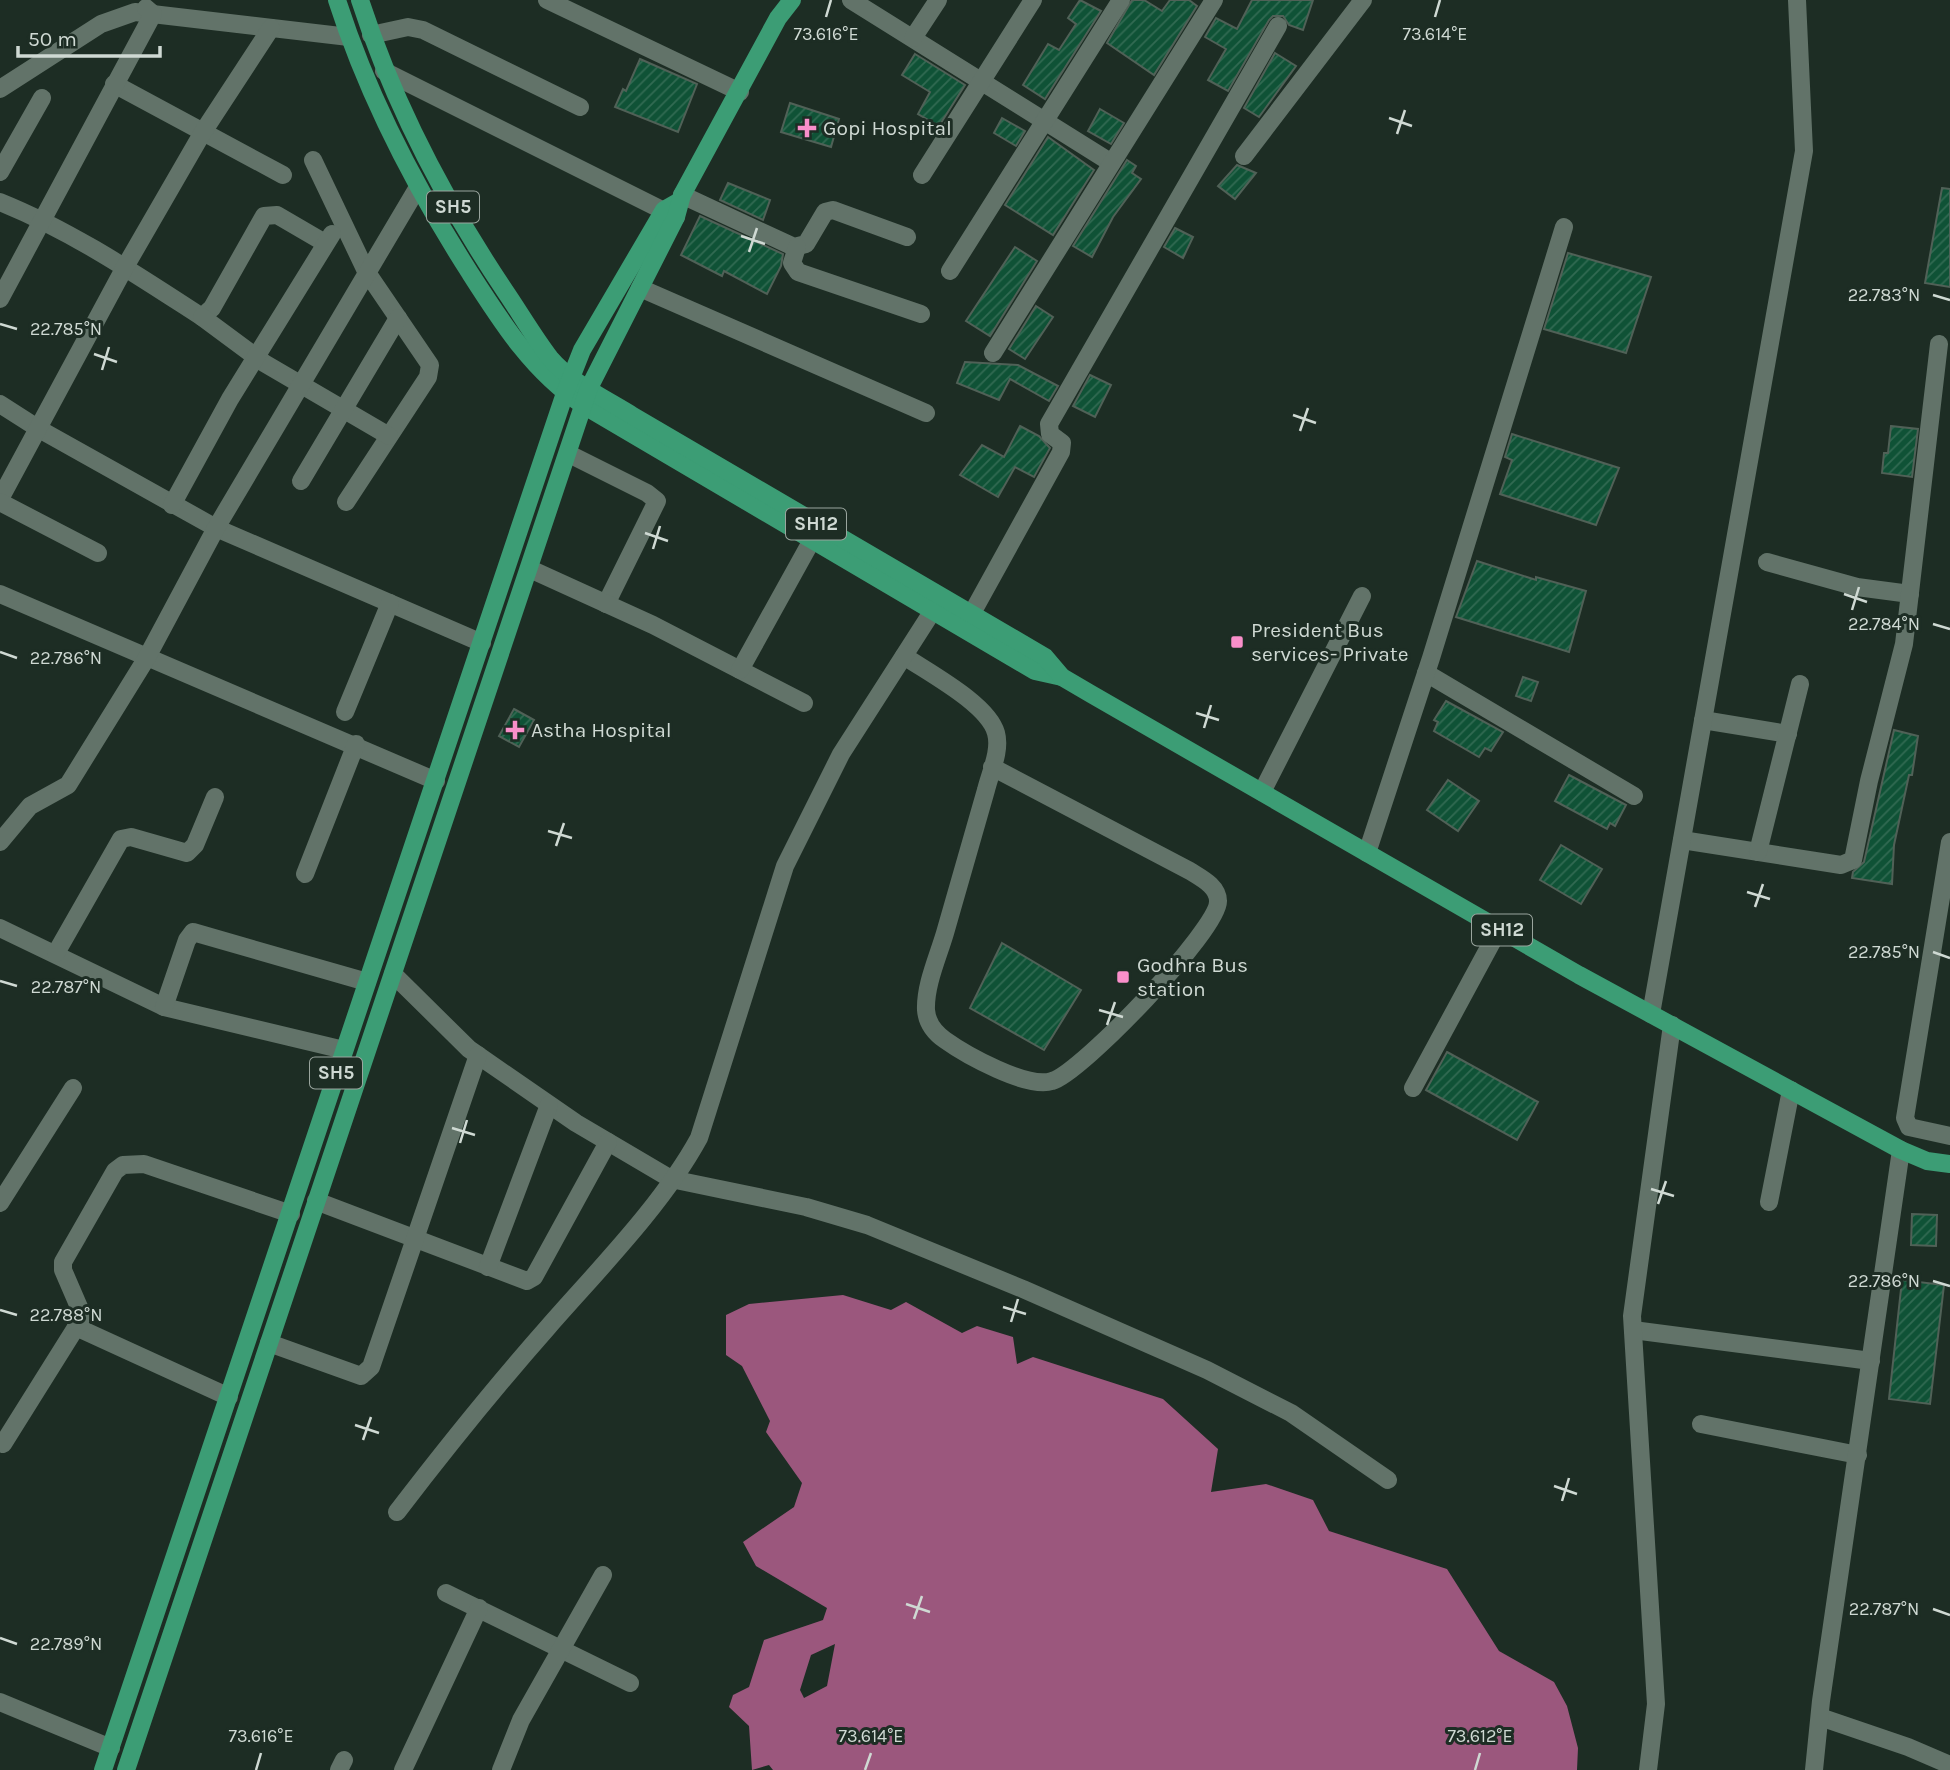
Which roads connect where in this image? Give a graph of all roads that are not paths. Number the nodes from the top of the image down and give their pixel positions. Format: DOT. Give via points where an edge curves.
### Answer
graph roads {
  1 [pos="137,0"];
  2 [pos="337,0"];
  3 [pos="360,0"];
  4 [pos="547,0"];
  5 [pos="792,0"];
  6 [pos="851,0"];
  7 [pos="938,0"];
  8 [pos="1033,0"];
  9 [pos="1121,0"];
  10 [pos="1213,0"];
  11 [pos="1363,0"];
  12 [pos="1797,0"];
  13 [pos="153,14"];
  14 [pos="1278,26"];
  15 [pos="271,28"];
  16 [pos="371,34"];
  17 [pos="349,37"];
  18 [pos="914,38"];
  19 [pos="384,71"];
  20 [pos="982,80"];
  21 [pos="114,84"];
  22 [pos="1,87"];
  23 [pos="740,92"];
  24 [pos="42,98"];
  25 [pos="580,107"];
  26 [pos="1044,121"];
  27 [pos="203,132"];
  28 [pos="1244,156"];
  29 [pos="313,160"];
  30 [pos="1110,162"];
  31 [pos="0,172"];
  32 [pos="282,175"];
  33 [pos="922,175"];
  34 [pos="418,187"];
  35 [pos="0,201"];
  36 [pos="675,206"];
  37 [pos="42,219"];
  38 [pos="341,219"];
  39 [pos="1564,227"];
  40 [pos="906,237"];
  41 [pos="326,243"];
  42 [pos="797,247"];
  43 [pos="125,267"];
  44 [pos="366,271"];
  45 [pos="950,271"];
  46 [pos="640,288"];
  47 [pos="0,299"];
  48 [pos="921,314"];
  49 [pos="202,317"];
  50 [pos="398,318"];
  51 [pos="1940,344"];
  52 [pos="993,353"];
  53 [pos="255,357"];
  54 [pos="300,383"];
  55 [pos="568,385"];
  56 [pos="586,397"];
  57 [pos="0,404"];
  58 [pos="343,410"];
  59 [pos="926,413"];
  60 [pos="39,429"];
  61 [pos="389,436"];
  62 [pos="569,454"];
  63 [pos="301,481"];
  64 [pos="0,501"];
  65 [pos="346,502"];
  66 [pos="172,505"];
  67 [pos="216,528"];
  68 [pos="812,540"];
  69 [pos="98,553"];
  70 [pos="1767,562"];
  71 [pos="530,569"];
  72 [pos="0,594"];
  73 [pos="1910,594"];
  74 [pos="1362,596"];
  75 [pos="390,603"];
  76 [pos="606,604"];
  77 [pos="932,612"];
  78 [pos="971,615"];
  79 [pos="482,643"];
  80 [pos="904,656"];
  81 [pos="146,659"];
  82 [pos="740,670"];
  83 [pos="1426,673"];
  84 [pos="1062,677"];
  85 [pos="1800,684"];
  86 [pos="804,704"];
  87 [pos="345,712"];
  88 [pos="1703,720"];
  89 [pos="1788,734"];
  90 [pos="356,744"];
  91 [pos="992,766"];
  92 [pos="436,780"];
  93 [pos="1262,792"];
  94 [pos="1634,796"];
  95 [pos="215,797"];
  96 [pos="1682,840"];
  97 [pos="0,842"];
  98 [pos="1950,842"];
  99 [pos="1950,848"];
  100 [pos="1758,852"];
  101 [pos="1367,853"];
  102 [pos="305,874"];
  103 [pos="0,928"];
  104 [pos="1499,929"];
  105 [pos="56,953"];
  106 [pos="393,974"];
  107 [pos="367,982"];
  108 [pos="164,1007"];
  109 [pos="1651,1014"];
  110 [pos="1672,1025"];
  111 [pos="344,1050"];
  112 [pos="478,1055"];
  113 [pos="73,1088"];
  114 [pos="1413,1088"];
  115 [pos="1791,1090"];
  116 [pos="549,1105"];
  117 [pos="1950,1136"];
  118 [pos="608,1142"];
  119 [pos="1901,1150"];
  120 [pos="1950,1164"];
  121 [pos="671,1179"];
  122 [pos="316,1201"];
  123 [pos="1769,1202"];
  124 [pos="0,1203"];
  125 [pos="291,1213"];
  126 [pos="414,1239"];
  127 [pos="488,1267"];
  128 [pos="76,1327"];
  129 [pos="1633,1330"];
  130 [pos="269,1343"];
  131 [pos="1871,1361"];
  132 [pos="229,1397"];
  133 [pos="1701,1424"];
  134 [pos="3,1444"];
  135 [pos="1858,1455"];
  136 [pos="1388,1480"];
  137 [pos="397,1512"];
  138 [pos="603,1575"];
  139 [pos="446,1592"];
  140 [pos="479,1608"];
  141 [pos="561,1649"];
  142 [pos="630,1682"];
  143 [pos="0,1702"];
  144 [pos="1820,1717"];
  145 [pos="111,1748"];
  146 [pos="1950,1765"];
  147 [pos="103,1770"];
  148 [pos="126,1770"];
  149 [pos="403,1770"];
  150 [pos="501,1770"];
  151 [pos="1648,1770"];
  152 [pos="1814,1770"];
  1 -- 13 [label="street"];
  2 -- 17 [label="main road, SH5"];
  3 -- 16 [label="main road, SH5"];
  4 -- 23 [label="street"];
  5 -- 23 [label="main road"];
  6 -- 18 [label="street"];
  7 -- 18 [label="street"];
  8 -- 20 [label="street"];
  9 -- 26 [label="street"];
  10 -- 30 [label="street"];
  11 -- 28 [label="street"];
  12 -- 88 [label="street" via="1804,150"];
  13 -- 15 [label="street"];
  13 -- 21 [label="street"];
  13 -- 22 [label="street" via="135,12 101,24"];
  14 -- 78 [label="street" via="1049,424 1050,433 1062,443 1061,452"];
  15 -- 17 [label="street"];
  15 -- 27 [label="street"];
  16 -- 19 [label="main road, SH5"];
  16 -- 25 [label="street" via="408,27 423,30"];
  17 -- 34 [label="main road, SH5"];
  18 -- 20 [label="street"];
  19 -- 36 [label="street"];
  19 -- 55 [label="main road, SH5" via="430,167 476,247"];
  20 -- 26 [label="street"];
  20 -- 33 [label="street"];
  21 -- 27 [label="street"];
  21 -- 37 [label="street"];
  23 -- 36 [label="main road"];
  24 -- 31 [label="street"];
  26 -- 30 [label="street"];
  26 -- 45 [label="street"];
  27 -- 32 [label="street"];
  27 -- 43 [label="street"];
  29 -- 38 [label="street"];
  30 -- 52 [label="street"];
  34 -- 44 [label="street"];
  34 -- 55 [label="main road, SH5" via="501,320 541,372"];
  35 -- 37 [label="street"];
  36 -- 42 [label="street"];
  36 -- 46 [label="main road"];
  36 -- 55 [label="main road" via="582,350"];
  37 -- 43 [label="street"];
  37 -- 47 [label="street"];
  38 -- 41 [label="street"];
  38 -- 44 [label="street"];
  39 -- 83 [label="street"];
  40 -- 42 [label="street" via="833,210 825,212 806,244"];
  41 -- 49 [label="street" via="276,215 264,216 212,308"];
  41 -- 53 [label="street"];
  42 -- 48 [label="street" via="792,263 798,272"];
  43 -- 49 [label="street"];
  43 -- 60 [label="street"];
  44 -- 50 [label="street"];
  44 -- 54 [label="street"];
  46 -- 56 [label="main road"];
  46 -- 59 [label="street"];
  49 -- 53 [label="street"];
  50 -- 58 [label="street"];
  50 -- 61 [label="street" via="430,371"];
  51 -- 73 [label="street"];
  53 -- 54 [label="street"];
  53 -- 66 [label="street"];
  54 -- 58 [label="street"];
  54 -- 67 [label="street"];
  55 -- 56 [label="main road, SH5"];
  55 -- 79 [label="main road, SH5"];
  56 -- 62 [label="main road, SH5"];
  56 -- 68 [label="main road, SH12"];
  56 -- 78 [label="main road, SH12"];
  57 -- 60 [label="street"];
  58 -- 61 [label="street"];
  58 -- 63 [label="street"];
  60 -- 64 [label="street"];
  60 -- 66 [label="street"];
  61 -- 65 [label="street"];
  62 -- 71 [label="main road, SH5"];
  62 -- 76 [label="street" via="648,493 657,502"];
  64 -- 69 [label="street"];
  66 -- 67 [label="street"];
  67 -- 75 [label="street"];
  67 -- 81 [label="street"];
  68 -- 77 [label="main road, SH12"];
  68 -- 82 [label="street"];
  70 -- 73 [label="street" via="1857,587"];
  71 -- 76 [label="street"];
  71 -- 106 [label="main road, SH5"];
  72 -- 81 [label="street"];
  73 -- 100 [label="street" via="1904,644 1853,860 1841,864"];
  74 -- 93 [label="street"];
  75 -- 79 [label="street"];
  75 -- 87 [label="street"];
  76 -- 82 [label="street"];
  77 -- 80 [label="street"];
  77 -- 84 [label="main road, SH12" via="1035,671"];
  78 -- 84 [label="main road, SH12" via="1045,657"];
  79 -- 92 [label="main road, SH5"];
  80 -- 91 [label="street" via="982,710 996,732 998,747"];
  80 -- 121 [label="street" via="841,754 785,866 699,1138"];
  81 -- 90 [label="street"];
  81 -- 97 [label="street" via="68,785 30,806"];
  82 -- 86 [label="street"];
  83 -- 94 [label="street"];
  83 -- 101 [label="street"];
  84 -- 93 [label="main road, SH12"];
  85 -- 89 [label="street"];
  88 -- 89 [label="street"];
  88 -- 96 [label="street"];
  89 -- 100 [label="street"];
  90 -- 92 [label="street"];
  90 -- 102 [label="street"];
  91 -- 91 [label="street" via="926,1011 934,1031 948,1042 1023,1080 1052,1081 1111,1037 1193,945 1218,900 1213,887 1190,871"];
  92 -- 107 [label="main road, SH5"];
  93 -- 101 [label="main road, SH12"];
  95 -- 105 [label="street" via="195,845 187,853 131,837 121,839"];
  96 -- 100 [label="street"];
  96 -- 109 [label="street"];
  98 -- 99 [label="street"];
  99 -- 117 [label="street" via="1905,1118 1909,1127"];
  101 -- 104 [label="main road, SH12"];
  103 -- 105 [label="street"];
  104 -- 109 [label="main road, SH12"];
  104 -- 114 [label="street"];
  105 -- 108 [label="street"];
  106 -- 112 [label="street"];
  106 -- 122 [label="main road, SH5"];
  107 -- 108 [label="street" via="193,932"];
  107 -- 111 [label="main road, SH5"];
  108 -- 111 [label="street"];
  109 -- 110 [label="main road, SH12"];
  110 -- 115 [label="main road, SH12"];
  110 -- 129 [label="street"];
  111 -- 125 [label="main road, SH5"];
  112 -- 116 [label="street"];
  112 -- 126 [label="street"];
  113 -- 124 [label="street"];
  115 -- 119 [label="main road, SH12"];
  115 -- 123 [label="street"];
  116 -- 118 [label="street"];
  116 -- 127 [label="street"];
  118 -- 121 [label="street"];
  118 -- 127 [label="street" via="534,1277 523,1281"];
  119 -- 120 [label="main road, SH12"];
  119 -- 131 [label="street"];
  121 -- 136 [label="street" via="806,1207 867,1225 1023,1289 1207,1370 1291,1413"];
  121 -- 137 [label="street" via="621,1244 486,1397"];
  122 -- 126 [label="street"];
  122 -- 130 [label="main road, SH5"];
  125 -- 128 [label="street" via="144,1164 122,1165 63,1262 82,1314"];
  125 -- 132 [label="main road, SH5"];
  126 -- 127 [label="street"];
  126 -- 130 [label="street" via="366,1373 356,1374"];
  128 -- 132 [label="street"];
  128 -- 134 [label="street"];
  129 -- 131 [label="street"];
  129 -- 151 [label="street" via="1656,1704"];
  130 -- 148 [label="main road, SH5"];
  131 -- 135 [label="street"];
  132 -- 145 [label="main road, SH5"];
  133 -- 135 [label="street"];
  135 -- 144 [label="street"];
  138 -- 141 [label="street"];
  139 -- 140 [label="street"];
  140 -- 141 [label="street"];
  140 -- 149 [label="street"];
  141 -- 142 [label="street"];
  141 -- 150 [label="street"];
  143 -- 145 [label="street"];
  144 -- 146 [label="street"];
  144 -- 152 [label="street"];
  145 -- 147 [label="main road, SH5"];
}
